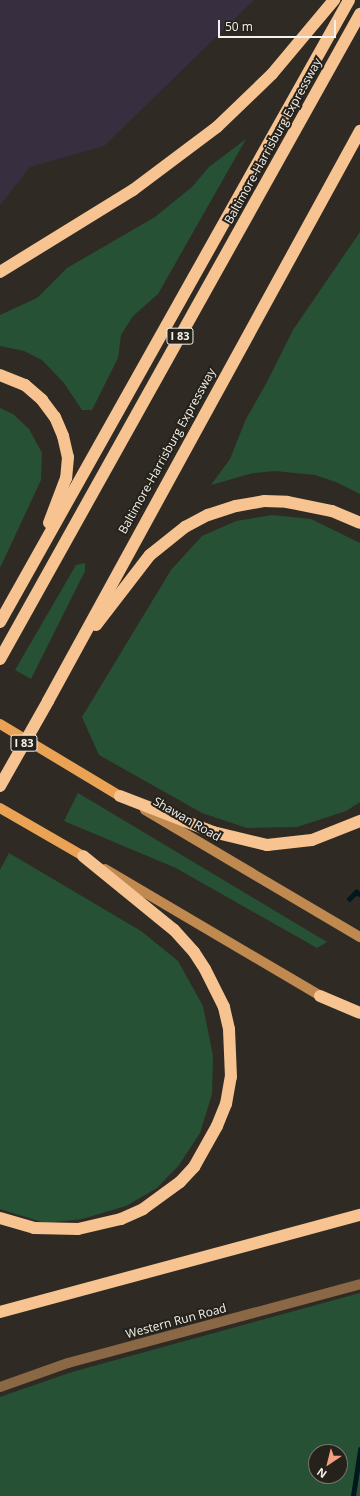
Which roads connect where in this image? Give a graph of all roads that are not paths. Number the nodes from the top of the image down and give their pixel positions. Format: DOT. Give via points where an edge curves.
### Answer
graph roads {
  1 [pos="334,0"];
  2 [pos="349,0"];
  3 [pos="360,14"];
  4 [pos="360,131"];
  5 [pos="0,272"];
  6 [pos="0,375"];
  7 [pos="360,523"];
  8 [pos="27,577"];
  9 [pos="0,622"];
  10 [pos="72,656"];
  11 [pos="0,659"];
  12 [pos="0,724"];
  13 [pos="0,786"];
  14 [pos="120,796"];
  15 [pos="0,808"];
  16 [pos="360,821"];
  17 [pos="83,856"];
  18 [pos="360,937"];
  19 [pos="320,996"];
  20 [pos="360,1013"];
  21 [pos="360,1019"];
  22 [pos="360,1215"];
  23 [pos="0,1218"];
  24 [pos="360,1284"];
  25 [pos="0,1312"];
  26 [pos="0,1387"];
  1 -- 5 [label="highway" via="272,74 217,127 132,190"];
  2 -- 8 [label="highway"];
  3 -- 11 [label="highway, Baltimore-Harrisburg Expressway / I 83"];
  4 -- 10 [label="highway, Baltimore-Harrisburg Expressway / I 83"];
  6 -- 8 [label="highway" via="25,385 42,400 55,417 68,457 66,478 58,502"];
  7 -- 10 [label="highway" via="332,511 287,502 264,501 208,515 185,527 150,555"];
  8 -- 9 [label="highway"];
  10 -- 13 [label="highway, Baltimore-Harrisburg Expressway / I 83, bridge"];
  12 -- 14 [label="main road, Shawan Road"];
  14 -- 16 [label="highway" via="213,832 267,845 312,840"];
  14 -- 18 [label="main road, Shawan Road"];
  15 -- 17 [label="main road"];
  17 -- 19 [label="main road"];
  17 -- 23 [label="highway" via="174,930 205,968 224,1007 230,1029 231,1077 226,1104 218,1126 194,1167 180,1182 143,1209 121,1219 78,1229 34,1228"];
  19 -- 20 [label="highway"];
  19 -- 21 [label="main road"];
  22 -- 25 [label="highway"];
  24 -- 26 [label="street, Western Run Road" via="68,1363"];
}
